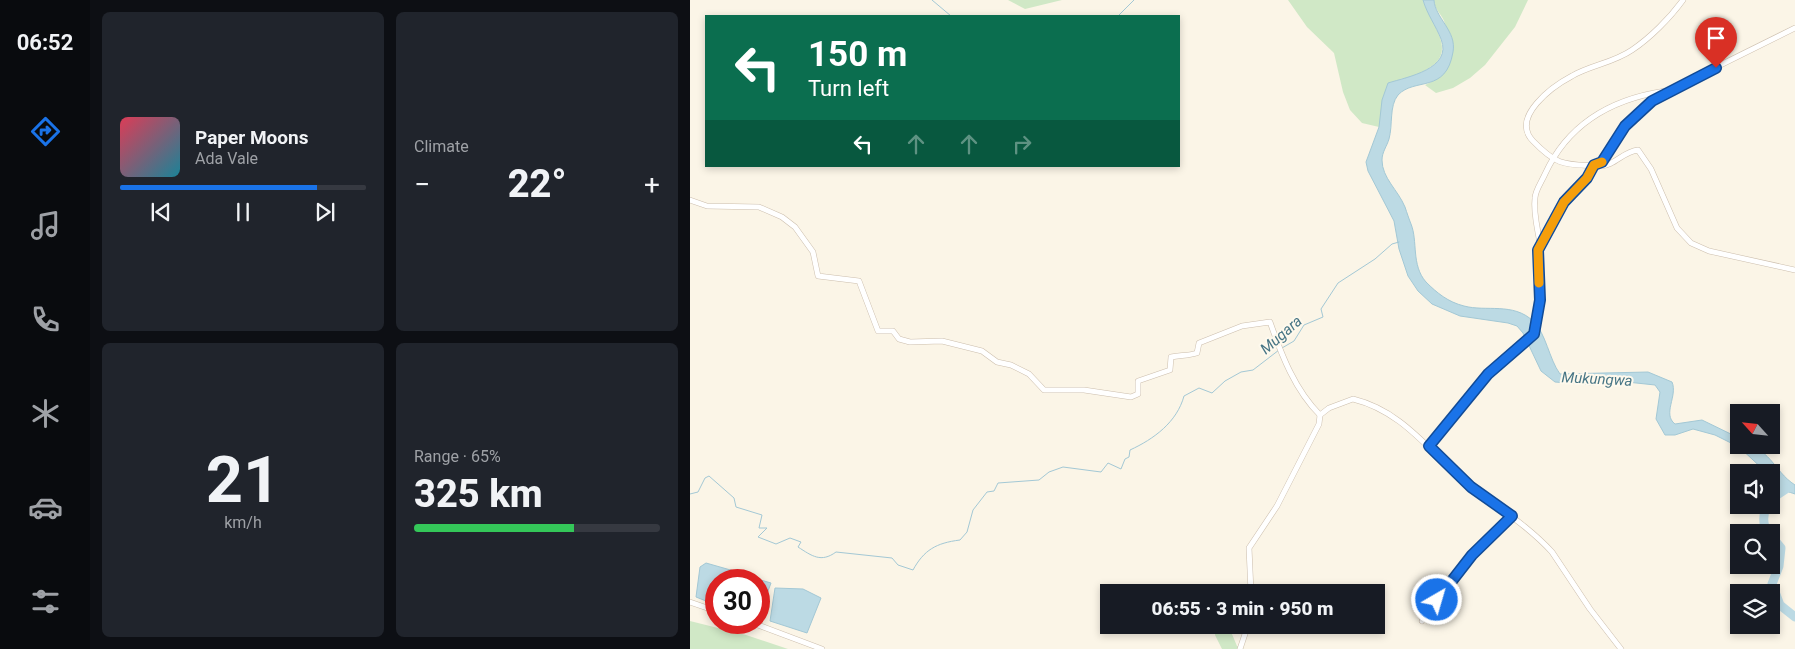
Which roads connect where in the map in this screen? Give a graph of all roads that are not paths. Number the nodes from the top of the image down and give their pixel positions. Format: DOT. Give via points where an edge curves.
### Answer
graph roads {
  1 [pos="1683,0"];
  2 [pos="1795,28"];
  3 [pos="1672,90"];
  4 [pos="1552,159"];
  5 [pos="1594,165"];
  6 [pos="690,200"];
  7 [pos="1540,245"];
  8 [pos="1795,270"];
  9 [pos="1320,415"];
  10 [pos="1429,446"];
  11 [pos="1512,516"];
  12 [pos="1251,584"];
  13 [pos="690,602"];
  14 [pos="705,607"];
  15 [pos="1422,621"];
  16 [pos="770,630"];
  17 [pos="1245,634"];
  18 [pos="822,649"];
  19 [pos="1240,649"];
  20 [pos="1621,649"];
  1 -- 4 [label="street" via="1631,51 1572,76 1529,112 1526,125 1531,139"];
  2 -- 3 [label="street"];
  3 -- 4 [label="street" via="1644,94 1603,110 1565,140"];
  3 -- 5 [label="street" via="1658,96 1630,120 1602,162"];
  4 -- 5 [label="street" via="1566,165"];
  4 -- 7 [label="street" via="1534,197"];
  5 -- 7 [label="street" via="1587,178 1564,202"];
  5 -- 8 [label="street" via="1608,165 1626,153 1638,150 1651,169 1676,228 1691,243 1709,251"];
  6 -- 9 [label="street" via="707,206 759,207 782,217 813,252 818,276 859,282 878,331 893,331 899,339 910,342 942,341 982,351 997,362 1029,374 1044,390 1084,390 1131,397 1138,394 1138,381 1170,370 1171,357 1197,353 1200,343 1242,326 1270,322 1296,383"];
  7 -- 10 [label="street" via="1536,254 1540,300 1534,334 1488,374"];
  9 -- 10 [label="street" via="1345,400 1357,400 1395,418"];
  9 -- 12 [label="street" via="1319,424 1280,502 1249,548"];
  10 -- 11 [label="street" via="1471,487"];
  11 -- 15 [label="street" via="1472,555"];
  11 -- 20 [label="street" via="1552,552"];
  13 -- 14 [label="street"];
  16 -- 18 [label="street"];
  17 -- 19 [label="street"];
}
